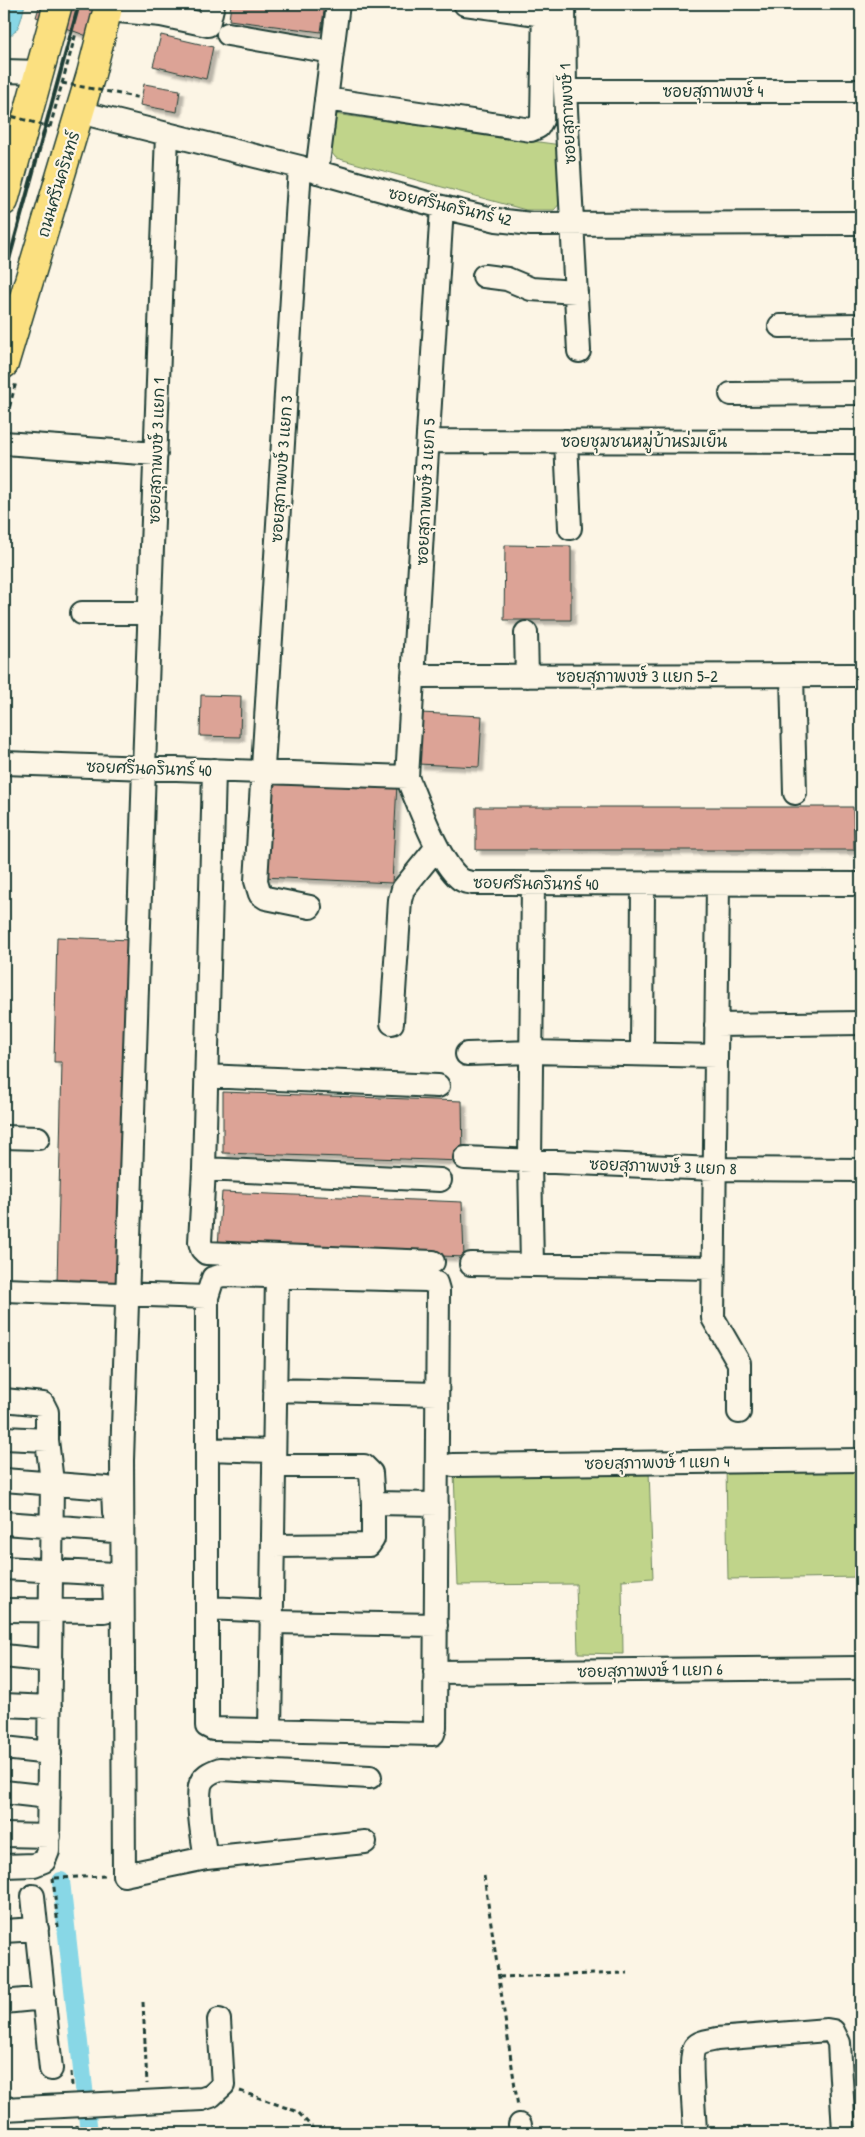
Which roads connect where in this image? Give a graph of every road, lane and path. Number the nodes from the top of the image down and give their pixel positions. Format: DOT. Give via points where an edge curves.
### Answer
graph roads {
  1 [pos="58,4"];
  2 [pos="213,4"];
  3 [pos="338,4"];
  4 [pos="465,4"];
  5 [pos="564,4"];
  6 [pos="108,7"];
  7 [pos="162,10"];
  8 [pos="544,10"];
  9 [pos="76,33"];
  10 [pos="228,34"];
  11 [pos="332,52"];
  12 [pos="4,71"];
  13 [pos="51,78"];
  14 [pos="565,91"];
  15 [pos="861,91"];
  16 [pos="141,98"];
  17 [pos="326,99"];
  18 [pos="79,112"];
  19 [pos="4,114"];
  20 [pos="167,134"];
  21 [pos="308,169"];
  22 [pos="4,201"];
  23 [pos="442,206"];
  24 [pos="861,223"];
  25 [pos="573,224"];
  26 [pos="484,276"];
  27 [pos="576,292"];
  28 [pos="861,325"];
  29 [pos="780,326"];
  30 [pos="579,351"];
  31 [pos="4,364"];
  32 [pos="861,393"];
  33 [pos="731,394"];
  34 [pos="428,441"];
  35 [pos="566,441"];
  36 [pos="4,442"];
  37 [pos="861,442"];
  38 [pos="156,454"];
  39 [pos="4,476"];
  40 [pos="4,486"];
  41 [pos="570,528"];
  42 [pos="82,613"];
  43 [pos="150,614"];
  44 [pos="526,632"];
  45 [pos="861,675"];
  46 [pos="414,676"];
  47 [pos="527,676"];
  48 [pos="792,676"];
  49 [pos="4,763"];
  50 [pos="144,768"];
  51 [pos="214,770"];
  52 [pos="262,772"];
  53 [pos="407,777"];
  54 [pos="795,793"];
  55 [pos="437,847"];
  56 [pos="533,884"];
  57 [pos="718,884"];
  58 [pos="861,884"];
  59 [pos="643,885"];
  60 [pos="310,907"];
  61 [pos="392,1023"];
  62 [pos="861,1024"];
  63 [pos="716,1025"];
  64 [pos="531,1052"];
  65 [pos="467,1054"];
  66 [pos="642,1054"];
  67 [pos="716,1056"];
  68 [pos="206,1076"];
  69 [pos="438,1086"];
  70 [pos="4,1137"];
  71 [pos="38,1138"];
  72 [pos="465,1158"];
  73 [pos="530,1160"];
  74 [pos="204,1169"];
  75 [pos="714,1169"];
  76 [pos="861,1170"];
  77 [pos="440,1180"];
  78 [pos="433,1262"];
  79 [pos="471,1264"];
  80 [pos="532,1265"];
  81 [pos="713,1268"];
  82 [pos="277,1276"];
  83 [pos="4,1290"];
  84 [pos="127,1293"];
  85 [pos="207,1296"];
  86 [pos="275,1390"];
  87 [pos="437,1394"];
  88 [pos="4,1400"];
  89 [pos="739,1412"];
  90 [pos="4,1438"];
  91 [pos="47,1440"];
  92 [pos="207,1449"];
  93 [pos="274,1458"];
  94 [pos="861,1460"];
  95 [pos="453,1464"];
  96 [pos="4,1480"];
  97 [pos="52,1482"];
  98 [pos="373,1503"];
  99 [pos="436,1504"];
  100 [pos="4,1523"];
  101 [pos="52,1528"];
  102 [pos="114,1531"];
  103 [pos="273,1546"];
  104 [pos="4,1568"];
  105 [pos="51,1570"];
  106 [pos="114,1574"];
  107 [pos="206,1608"];
  108 [pos="4,1610"];
  109 [pos="51,1612"];
  110 [pos="272,1616"];
  111 [pos="436,1625"];
  112 [pos="4,1656"];
  113 [pos="51,1662"];
  114 [pos="861,1668"];
  115 [pos="436,1672"];
  116 [pos="4,1705"];
  117 [pos="50,1707"];
  118 [pos="270,1730"];
  119 [pos="4,1748"];
  120 [pos="50,1753"];
  121 [pos="370,1776"];
  122 [pos="4,1792"];
  123 [pos="50,1797"];
  124 [pos="4,1835"];
  125 [pos="49,1836"];
  126 [pos="364,1842"];
  127 [pos="206,1858"];
  128 [pos="4,1866"];
  129 [pos="124,1875"];
  130 [pos="484,1876"];
  131 [pos="38,1887"];
  132 [pos="37,1929"];
  133 [pos="4,1931"];
  134 [pos="627,1973"];
  135 [pos="498,1977"];
  136 [pos="44,1998"];
  137 [pos="4,2002"];
  138 [pos="143,2002"];
  139 [pos="219,2020"];
  140 [pos="51,2069"];
  141 [pos="222,2085"];
  142 [pos="148,2102"];
  143 [pos="4,2110"];
  144 [pos="521,2129"];
  145 [pos="317,2133"];
  146 [pos="696,2133"];
  147 [pos="844,2133"];
  1 -- 13 [label="main road"];
  2 -- 7 [label="street" via="208,25"];
  3 -- 11 [label="street, ซอยสุภาพงษ์ 3 แยก 3"];
  4 -- 8 [label="street"];
  5 -- 14 [label="street, ซอยสุภาพงษ์ 1"];
  6 -- 7 [label="street"];
  6 -- 18 [label="main road, ถนนศรีนครินทร์"];
  8 -- 17 [label="street" via="542,120 531,130"];
  9 -- 13 [label="path"];
  10 -- 11 [label="street"];
  11 -- 17 [label="street, ซอยสุภาพงษ์ 3 แยก 3"];
  12 -- 13 [label="street"];
  13 -- 16 [label="path, bridge"];
  13 -- 19 [label="path, bridge" via="50,128"];
  13 -- 22 [label="main road"];
  14 -- 15 [label="street, ซอยสุภาพงษ์ 4"];
  14 -- 25 [label="street, ซอยสุภาพงษ์ 1"];
  17 -- 21 [label="street, ซอยสุภาพงษ์ 3 แยก 3"];
  18 -- 20 [label="street, ซอยศรีนครินทร์ 42"];
  18 -- 31 [label="main road, ถนนศรีนครินทร์"];
  20 -- 21 [label="street, ซอยศรีนครินทร์ 42"];
  20 -- 38 [label="street, ซอยสุภาพงษ์ 3 แยก 1"];
  21 -- 23 [label="street, ซอยศรีนครินทร์ 42"];
  21 -- 52 [label="street, ซอยสุภาพงษ์ 3 แยก 3"];
  23 -- 25 [label="street, ซอยศรีนครินทร์ 42" via="497,220"];
  23 -- 34 [label="street, ซอยสุภาพงษ์ 3 แยก 5"];
  24 -- 25 [label="street, ซอยศรีนครินทร์ 42"];
  25 -- 27 [label="street, ซอยสุภาพงษ์ 1"];
  26 -- 27 [label="street" via="508,279 531,289"];
  27 -- 30 [label="street, ซอยสุภาพงษ์ 1"];
  28 -- 29 [label="street"];
  32 -- 33 [label="street"];
  34 -- 35 [label="street, ซอยชุมชนหมู่บ้านร่มเย็น"];
  34 -- 46 [label="street, ซอยสุภาพงษ์ 3 แยก 5"];
  35 -- 37 [label="street, ซอยชุมชนหมู่บ้านร่มเย็น"];
  35 -- 41 [label="street"];
  36 -- 38 [label="street"];
  38 -- 43 [label="street, ซอยสุภาพงษ์ 3 แยก 1"];
  39 -- 40 [label="path" via="7,477"];
  42 -- 43 [label="street"];
  43 -- 50 [label="street, ซอยสุภาพงษ์ 3 แยก 1"];
  44 -- 47 [label="street"];
  45 -- 48 [label="street, ซอยสุภาพงษ์ 3 แยก 5-2"];
  46 -- 47 [label="street, ซอยสุภาพงษ์ 3 แยก 5-2"];
  46 -- 53 [label="street, ซอยสุภาพงษ์ 3 แยก 5"];
  47 -- 48 [label="street, ซอยสุภาพงษ์ 3 แยก 5-2"];
  48 -- 54 [label="street"];
  49 -- 50 [label="street, ซอยศรีนครินทร์ 40"];
  50 -- 51 [label="street, ซอยศรีนครินทร์ 40"];
  50 -- 84 [label="street, ซอยสุภาพงษ์ 3 แยก 1"];
  51 -- 52 [label="street, ซอยศรีนครินทร์ 40"];
  51 -- 68 [label="street"];
  52 -- 53 [label="street, ซอยศรีนครินทร์ 40"];
  52 -- 60 [label="street, ซอยสุภาพงษ์ 3 แยก 3" via="256,881 260,894 272,901"];
  53 -- 55 [label="street, ซอยศรีนครินทร์ 40"];
  55 -- 56 [label="street, ซอยศรีนครินทร์ 40" via="463,881"];
  55 -- 61 [label="street" via="404,889 400,900"];
  56 -- 59 [label="street, ซอยศรีนครินทร์ 40"];
  56 -- 64 [label="street"];
  57 -- 58 [label="street, ซอยศรีนครินทร์ 40"];
  57 -- 59 [label="street, ซอยศรีนครินทร์ 40"];
  57 -- 63 [label="street"];
  59 -- 66 [label="street"];
  62 -- 63 [label="street"];
  63 -- 67 [label="street"];
  64 -- 65 [label="street"];
  64 -- 66 [label="street"];
  64 -- 73 [label="street"];
  66 -- 67 [label="street"];
  67 -- 75 [label="street"];
  68 -- 69 [label="street"];
  68 -- 74 [label="street"];
  70 -- 71 [label="street"];
  72 -- 73 [label="street, ซอยสุภาพงษ์ 3 แยก 8"];
  73 -- 75 [label="street, ซอยสุภาพงษ์ 3 แยก 8"];
  73 -- 80 [label="street"];
  74 -- 77 [label="street"];
  74 -- 78 [label="street" via="200,1242 206,1253"];
  75 -- 76 [label="street, ซอยสุภาพงษ์ 3 แยก 8"];
  75 -- 81 [label="street"];
  79 -- 80 [label="street"];
  80 -- 81 [label="street"];
  81 -- 89 [label="street" via="714,1318 739,1363"];
  82 -- 85 [label="street" via="216,1276"];
  82 -- 86 [label="street"];
  82 -- 87 [label="street" via="435,1282 438,1290"];
  83 -- 84 [label="street"];
  84 -- 85 [label="street"];
  84 -- 129 [label="street, ซอยสุภาพงษ์ 3 แยก 1" via="122,1460"];
  85 -- 92 [label="street"];
  86 -- 87 [label="street"];
  86 -- 93 [label="street"];
  87 -- 99 [label="street"];
  88 -- 91 [label="street" via="43,1404 47,1412"];
  90 -- 91 [label="street"];
  91 -- 97 [label="street"];
  92 -- 93 [label="street"];
  92 -- 107 [label="street"];
  93 -- 98 [label="street" via="366,1466 372,1477"];
  93 -- 103 [label="street"];
  94 -- 95 [label="street, ซอยสุภาพงษ์ 1 แยก 4"];
  96 -- 97 [label="street"];
  97 -- 101 [label="street"];
  97 -- 102 [label="street" via="113,1490"];
  98 -- 99 [label="street"];
  98 -- 103 [label="street" via="374,1536 369,1545"];
  99 -- 111 [label="street"];
  100 -- 101 [label="street"];
  101 -- 102 [label="street"];
  101 -- 105 [label="street"];
  102 -- 106 [label="street"];
  103 -- 110 [label="street"];
  104 -- 105 [label="street"];
  105 -- 106 [label="street"];
  105 -- 109 [label="street"];
  106 -- 109 [label="street" via="115,1603 112,1609"];
  107 -- 110 [label="street"];
  107 -- 118 [label="street" via="207,1727"];
  108 -- 109 [label="street"];
  109 -- 113 [label="street"];
  110 -- 111 [label="street"];
  110 -- 118 [label="street"];
  111 -- 115 [label="street"];
  112 -- 113 [label="street"];
  113 -- 117 [label="street"];
  114 -- 115 [label="street, ซอยสุภาพงษ์ 1 แยก 6"];
  115 -- 118 [label="street" via="433,1734"];
  116 -- 117 [label="street"];
  117 -- 120 [label="street"];
  119 -- 120 [label="street"];
  120 -- 123 [label="street"];
  121 -- 127 [label="street" via="220,1768 208,1774 200,1786"];
  122 -- 123 [label="street"];
  123 -- 125 [label="street"];
  124 -- 125 [label="street"];
  125 -- 128 [label="street" via="44,1861 34,1865"];
  126 -- 127 [label="street"];
  127 -- 129 [label="street"];
  129 -- 131 [label="path"];
  130 -- 135 [label="path"];
  131 -- 132 [label="street"];
  132 -- 133 [label="street"];
  132 -- 136 [label="street"];
  134 -- 135 [label="path"];
  135 -- 144 [label="path"];
  136 -- 137 [label="street"];
  136 -- 140 [label="street"];
  138 -- 142 [label="path"];
  139 -- 141 [label="street"];
  141 -- 142 [label="street" via="211,2096 202,2099"];
  141 -- 145 [label="path" via="298,2112"];
  142 -- 143 [label="street"];
  146 -- 147 [label="street" via="691,2061 695,2047 717,2039 826,2030 833,2031 839,2043"];
}
